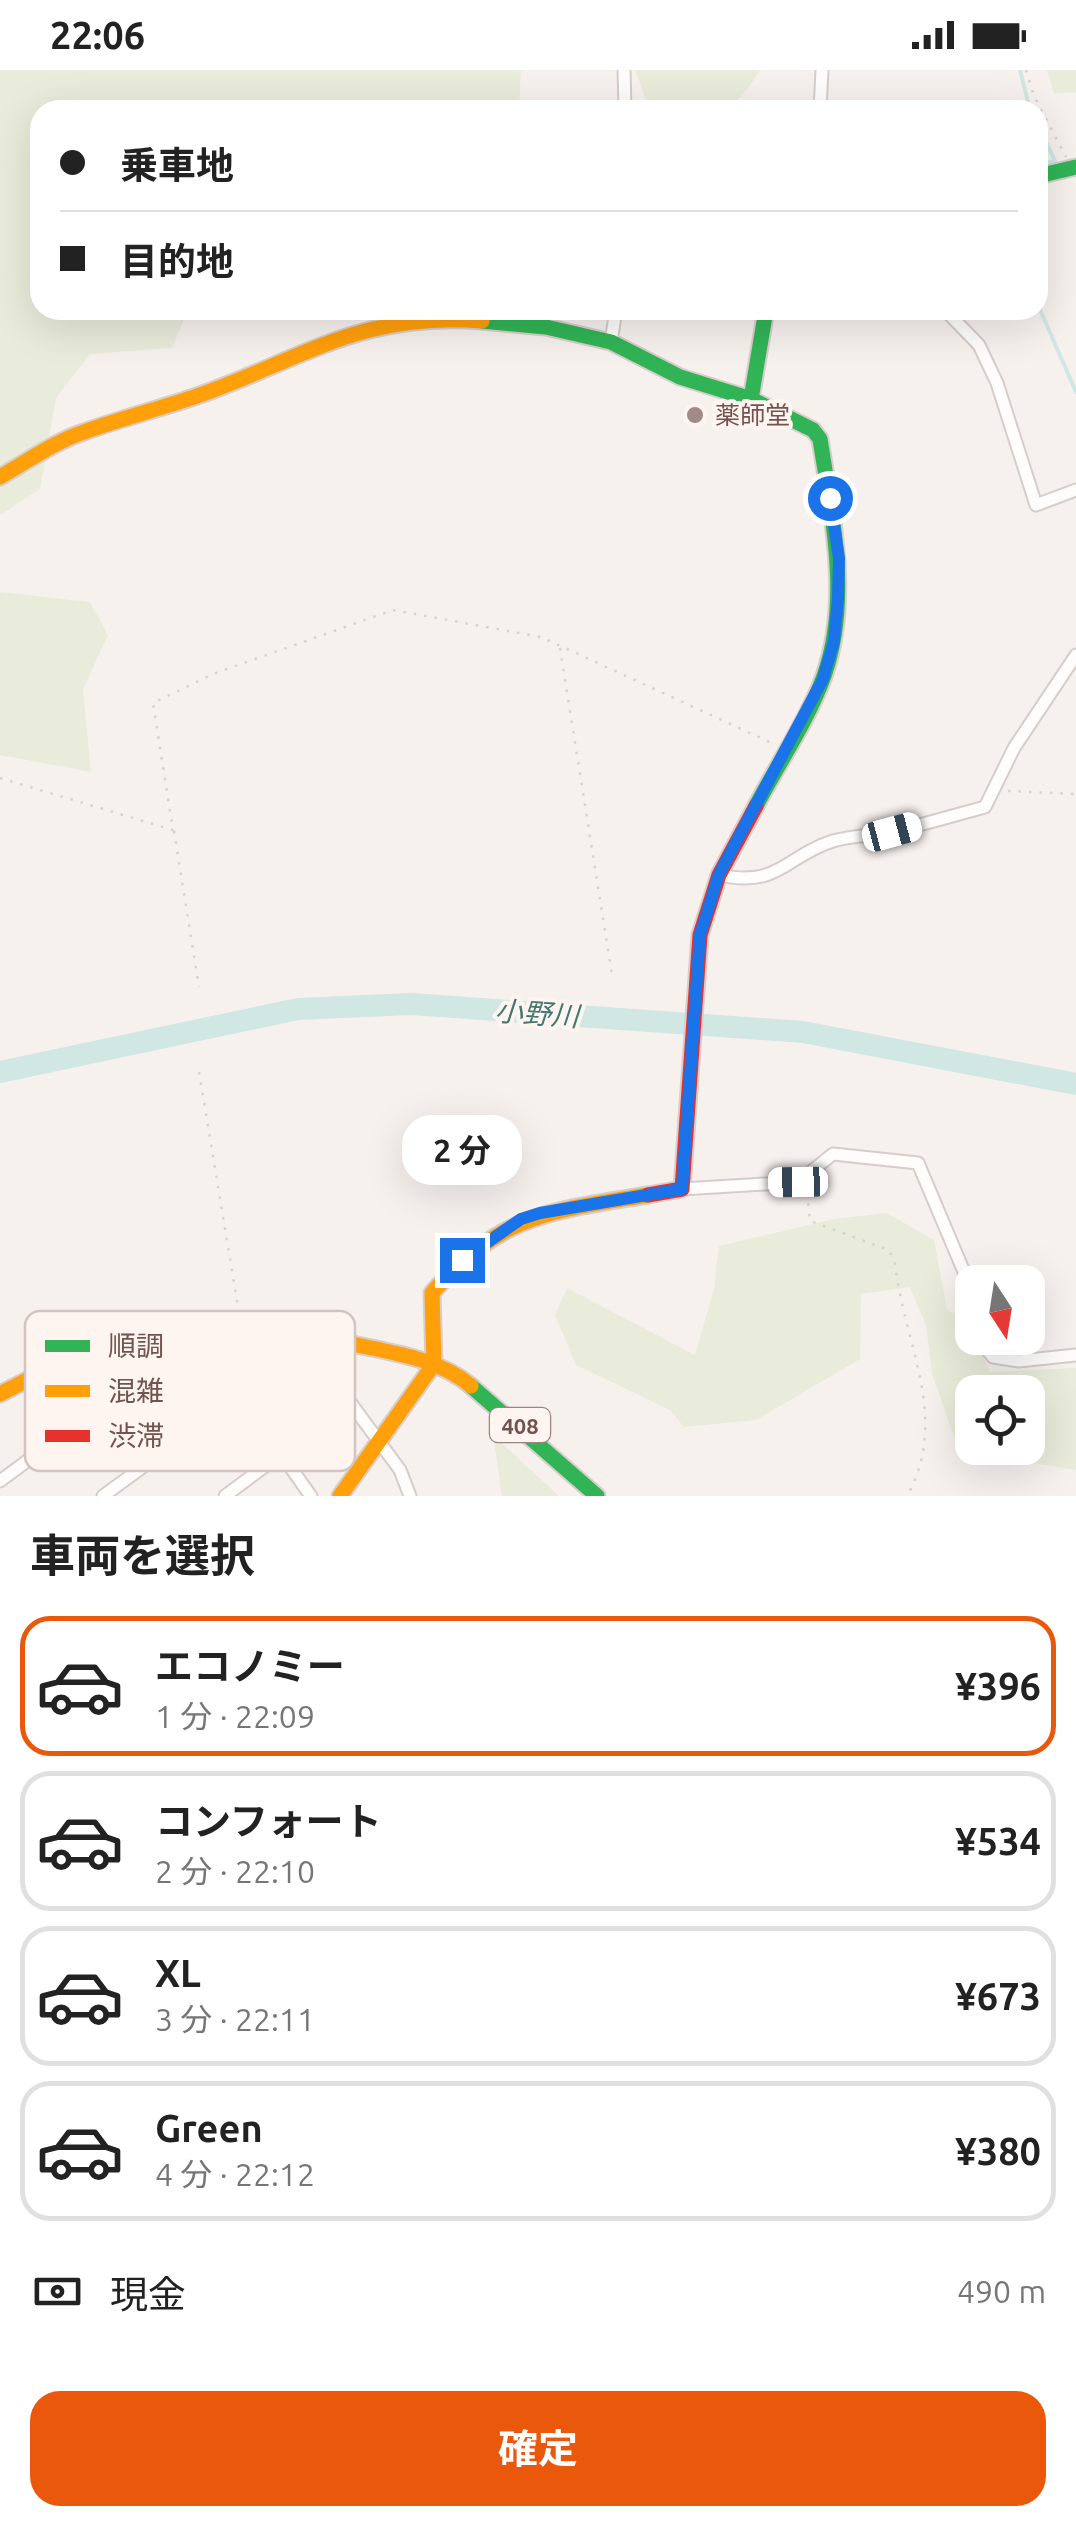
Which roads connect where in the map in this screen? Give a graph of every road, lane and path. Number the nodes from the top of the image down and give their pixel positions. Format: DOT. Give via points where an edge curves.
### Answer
graph roads {
  1 [pos="624,70"];
  2 [pos="822,70"];
  3 [pos="1026,70"];
  4 [pos="625,100"];
  5 [pos="820,100"];
  6 [pos="1036,100"];
  7 [pos="1048,121"];
  8 [pos="1074,168"];
  9 [pos="1048,174"];
  10 [pos="438,320"];
  11 [pos="490,320"];
  12 [pos="614,320"];
  13 [pos="764,320"];
  14 [pos="954,320"];
  15 [pos="611,342"];
  16 [pos="752,400"];
  17 [pos="0,476"];
  18 [pos="1076,490"];
  19 [pos="559,646"];
  20 [pos="1076,654"];
  21 [pos="784,748"];
  22 [pos="0,778"];
  23 [pos="994,790"];
  24 [pos="1076,794"];
  25 [pos="174,830"];
  26 [pos="719,874"];
  27 [pos="612,974"];
  28 [pos="199,987"];
  29 [pos="199,1072"];
  30 [pos="802,1179"];
  31 [pos="682,1189"];
  32 [pos="961,1265"];
  33 [pos="238,1311"];
  34 [pos="355,1345"];
  35 [pos="991,1355"];
  36 [pos="1076,1355"];
  37 [pos="434,1364"];
  38 [pos="25,1381"];
  39 [pos="0,1394"];
  40 [pos="355,1409"];
  41 [pos="380,1443"];
  42 [pos="25,1463"];
  43 [pos="137,1471"];
  44 [pos="259,1471"];
  45 [pos="292,1471"];
  46 [pos="0,1481"];
  47 [pos="103,1496"];
  48 [pos="225,1496"];
  49 [pos="311,1496"];
  50 [pos="340,1496"];
  51 [pos="410,1496"];
  52 [pos="598,1496"];
  53 [pos="908,1496"];
  1 -- 4 [label="street"];
  2 -- 5 [label="street"];
  3 -- 6 [label="path"];
  7 -- 8 [label="path"];
  8 -- 9 [label="main road"];
  10 -- 17 [label="main road" via="384,323 307,348 200,395 76,434"];
  11 -- 15 [label="main road"];
  12 -- 15 [label="street"];
  13 -- 16 [label="main road"];
  14 -- 18 [label="street" via="979,344 998,382 1036,505"];
  15 -- 16 [label="main road" via="680,377"];
  16 -- 21 [label="main road" via="820,439 839,558 829,660"];
  19 -- 21 [label="path"];
  19 -- 25 [label="path" via="394,610 183,688 153,703"];
  19 -- 27 [label="path"];
  20 -- 23 [label="street"];
  21 -- 26 [label="main road"];
  22 -- 25 [label="path"];
  23 -- 24 [label="path"];
  23 -- 26 [label="street" via="984,807 836,840 783,872 742,879"];
  25 -- 28 [label="path"];
  26 -- 31 [label="main road" via="700,935"];
  29 -- 33 [label="path"];
  30 -- 31 [label="street"];
  30 -- 32 [label="street" via="833,1154 918,1163"];
  30 -- 53 [label="path" via="810,1221 888,1250 895,1264 929,1423"];
  31 -- 37 [label="main road" via="540,1213 491,1238 432,1293"];
  34 -- 37 [label="main road, 408"];
  35 -- 36 [label="street" via="1018,1361"];
  37 -- 41 [label="main road"];
  37 -- 52 [label="main road, 408" via="480,1390"];
  38 -- 39 [label="main road, 408"];
  40 -- 41 [label="street"];
  41 -- 50 [label="main road"];
  41 -- 51 [label="street"];
  42 -- 46 [label="street"];
  43 -- 47 [label="street"];
  44 -- 48 [label="street"];
  45 -- 49 [label="street"];
}
